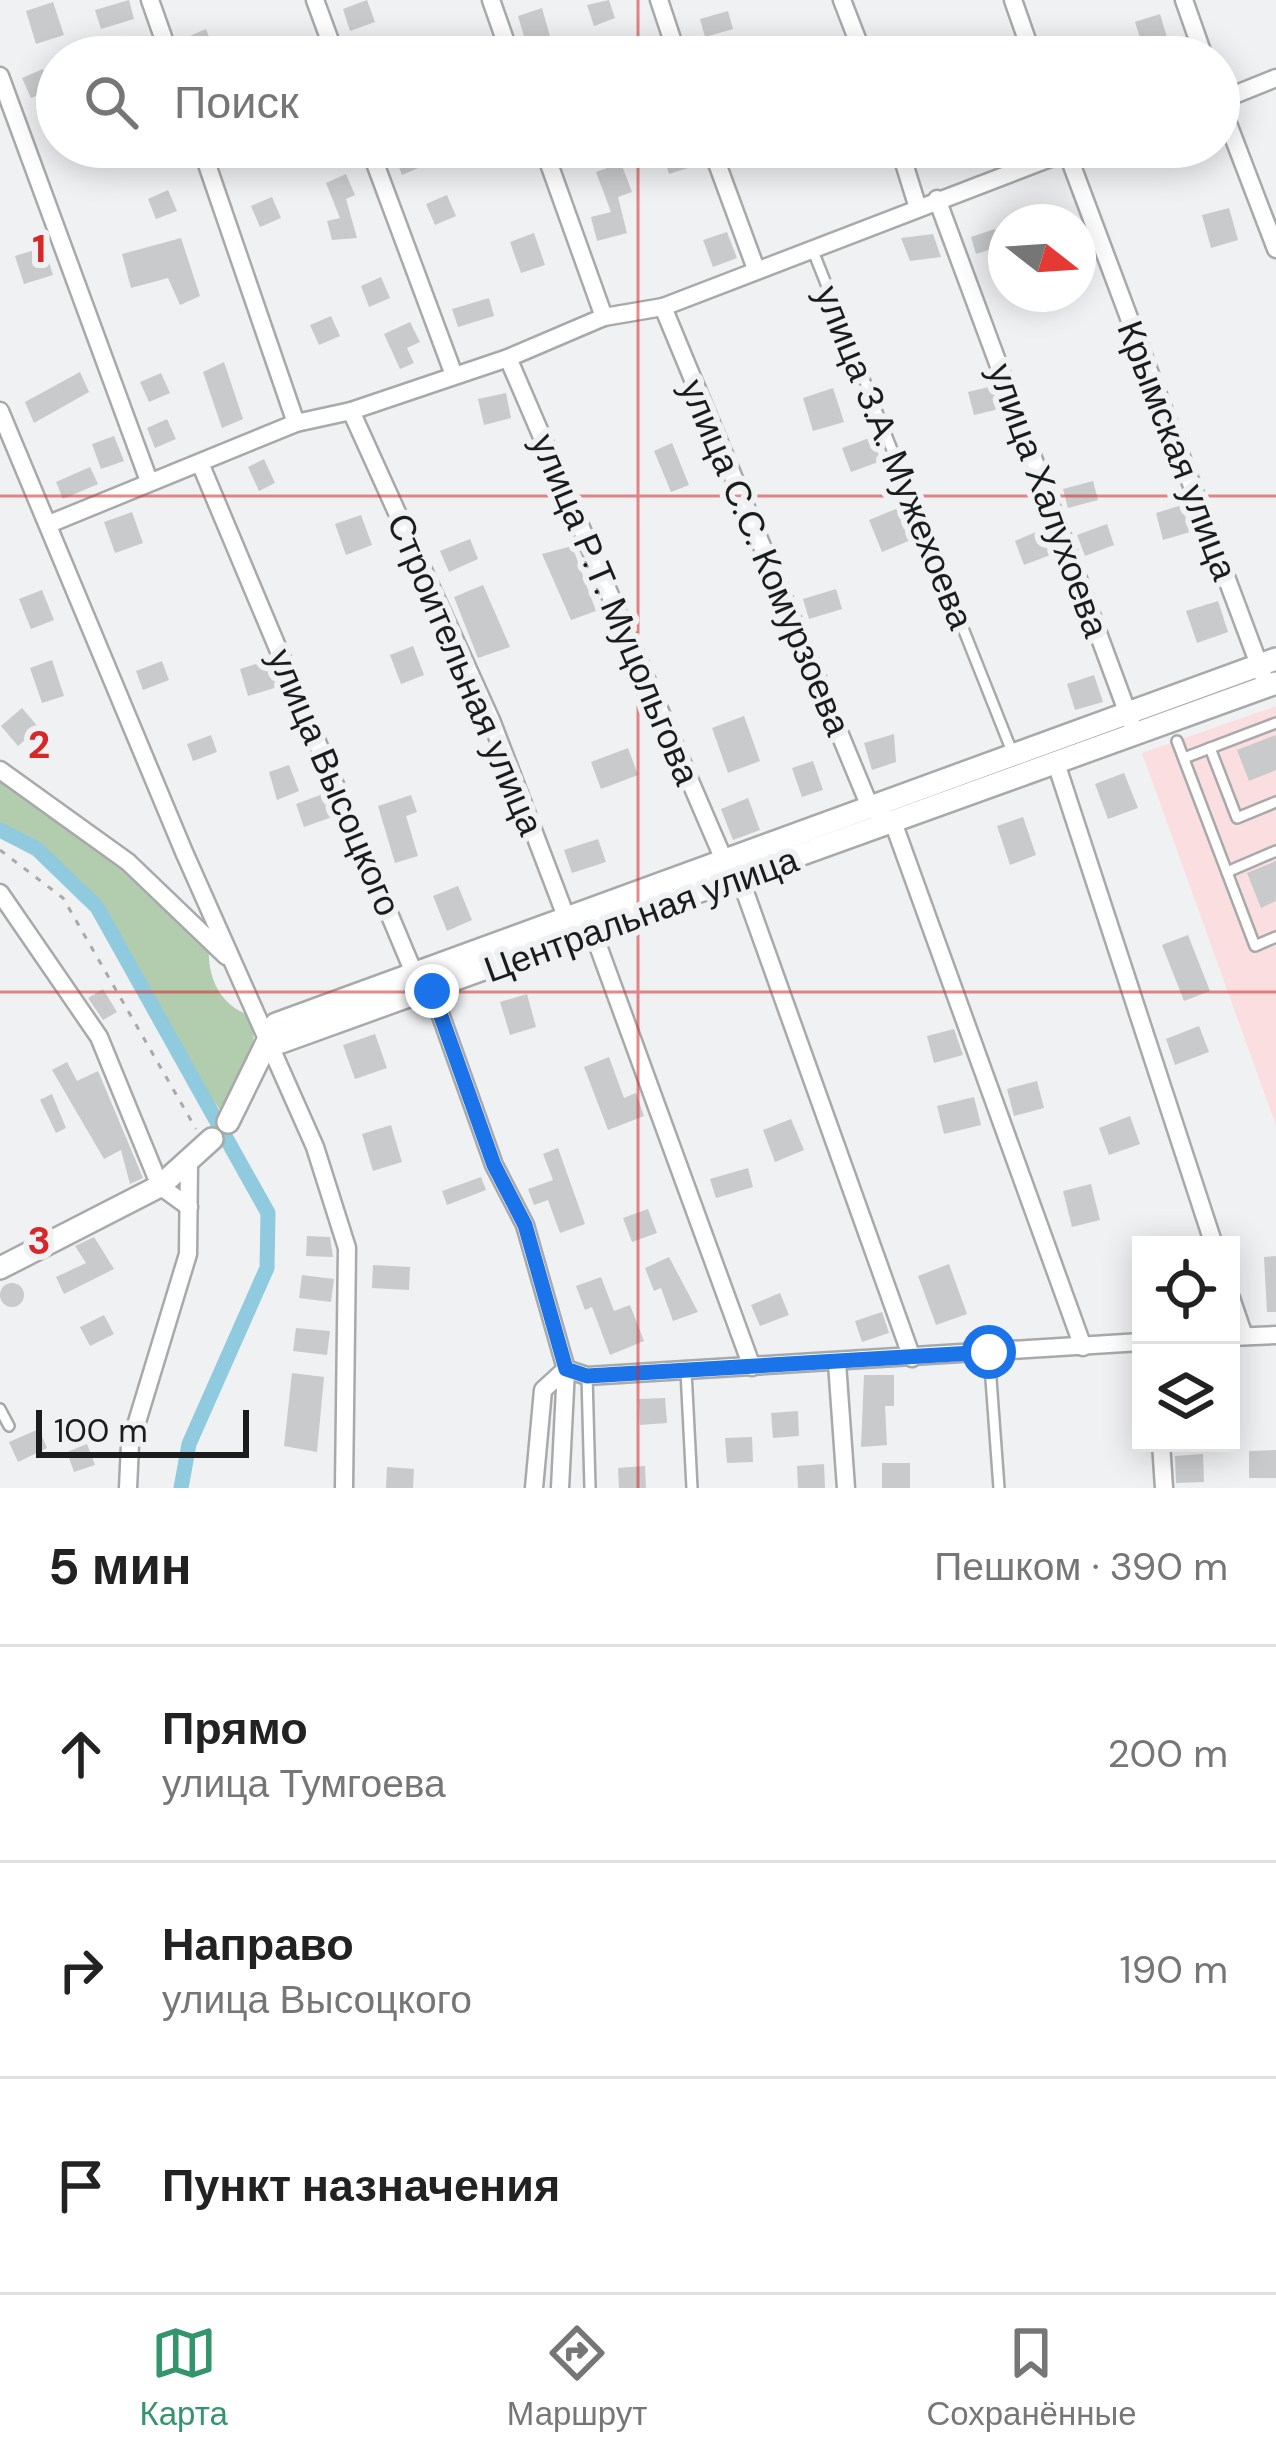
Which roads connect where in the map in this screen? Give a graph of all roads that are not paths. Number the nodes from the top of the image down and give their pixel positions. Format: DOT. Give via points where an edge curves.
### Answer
graph roads {
  1 [pos="150,0"];
  2 [pos="315,0"];
  3 [pos="491,0"];
  4 [pos="659,0"];
  5 [pos="842,0"];
  6 [pos="1013,0"];
  7 [pos="1184,0"];
  8 [pos="163,36"];
  9 [pos="328,36"];
  10 [pos="504,36"];
  11 [pos="671,36"];
  12 [pos="857,36"];
  13 [pos="1026,36"];
  14 [pos="1197,36"];
  15 [pos="0,76"];
  16 [pos="1276,78"];
  17 [pos="1240,92"];
  18 [pos="1240,155"];
  19 [pos="208,168"];
  20 [pos="377,168"];
  21 [pos="551,168"];
  22 [pos="719,168"];
  23 [pos="906,168"];
  24 [pos="1018,168"];
  25 [pos="1078,168"];
  26 [pos="937,199"];
  27 [pos="917,205"];
  28 [pos="812,248"];
  29 [pos="1276,249"];
  30 [pos="756,269"];
  31 [pos="663,307"];
  32 [pos="604,317"];
  33 [pos="508,358"];
  34 [pos="454,375"];
  35 [pos="0,411"];
  36 [pos="351,411"];
  37 [pos="296,423"];
  38 [pos="200,463"];
  39 [pos="149,481"];
  40 [pos="49,524"];
  41 [pos="1270,673"];
  42 [pos="1132,723"];
  43 [pos="1276,723"];
  44 [pos="1178,741"];
  45 [pos="1210,748"];
  46 [pos="1184,758"];
  47 [pos="1056,763"];
  48 [pos="1017,765"];
  49 [pos="0,770"];
  50 [pos="1276,802"];
  51 [pos="870,807"];
  52 [pos="893,822"];
  53 [pos="1276,851"];
  54 [pos="724,860"];
  55 [pos="1227,872"];
  56 [pos="740,878"];
  57 [pos="0,892"];
  58 [pos="578,929"];
  59 [pos="1276,937"];
  60 [pos="232,962"];
  61 [pos="414,973"];
  62 [pos="432,991"];
  63 [pos="271,1036"];
  64 [pos="228,1122"];
  65 [pos="202,1149"];
  66 [pos="160,1186"];
  67 [pos="189,1207"];
  68 [pos="1211,1236"];
  69 [pos="1,1266"];
  70 [pos="1276,1335"];
  71 [pos="1240,1337"];
  72 [pos="1132,1343"];
  73 [pos="1083,1347"];
  74 [pos="989,1352"];
  75 [pos="912,1358"];
  76 [pos="837,1363"];
  77 [pos="752,1367"];
  78 [pos="566,1369"];
  79 [pos="686,1371"];
  80 [pos="587,1376"];
  81 [pos="0,1409"];
  82 [pos="9,1426"];
  83 [pos="1162,1452"];
  84 [pos="128,1488"];
  85 [pos="344,1488"];
  86 [pos="534,1488"];
  87 [pos="560,1488"];
  88 [pos="590,1488"];
  89 [pos="692,1488"];
  90 [pos="846,1488"];
  91 [pos="999,1488"];
  92 [pos="1164,1488"];
  1 -- 8 [label="street"];
  2 -- 9 [label="street"];
  3 -- 10 [label="street"];
  4 -- 11 [label="street"];
  5 -- 12 [label="street"];
  6 -- 13 [label="street"];
  7 -- 14 [label="street"];
  15 -- 39 [label="street"];
  16 -- 17 [label="street"];
  18 -- 29 [label="street"];
  19 -- 37 [label="street"];
  20 -- 34 [label="street"];
  21 -- 32 [label="street"];
  22 -- 30 [label="street"];
  23 -- 27 [label="street"];
  24 -- 26 [label="street"];
  25 -- 41 [label="street, Крымская улица"];
  26 -- 27 [label="street"];
  26 -- 42 [label="street, улица Халухоева"];
  27 -- 28 [label="street"];
  28 -- 30 [label="street, улица З.А. Мужехоева"];
  28 -- 48 [label="lane, улица З.А. Мужехоева"];
  30 -- 31 [label="street, улица З.А. Мужехоева"];
  31 -- 32 [label="street, улица З.А. Мужехоева"];
  31 -- 51 [label="street, улица С.С. Комурзоева"];
  32 -- 33 [label="street, улица З.А. Мужехоева"];
  33 -- 34 [label="street, улица З.А. Мужехоева"];
  33 -- 54 [label="street, улица Р.Т. Муцольгова"];
  34 -- 36 [label="street, улица З.А. Мужехоева"];
  35 -- 40 [label="street"];
  36 -- 37 [label="street, улица З.А. Мужехоева"];
  36 -- 58 [label="street, Строительная улица"];
  37 -- 38 [label="street, улица З.А. Мужехоева"];
  38 -- 39 [label="street, улица З.А. Мужехоева"];
  38 -- 61 [label="street, улица Высоцкого"];
  39 -- 40 [label="street, улица З.А. Мужехоева"];
  40 -- 60 [label="street"];
  41 -- 42 [label="street, Центральная улица"];
  42 -- 47 [label="street, Центральная улица"];
  42 -- 48 [label="street, Центральная улица"];
  43 -- 45 [label="lane"];
  44 -- 46 [label="lane"];
  45 -- 46 [label="lane"];
  45 -- 50 [label="lane" via="1237,818"];
  46 -- 55 [label="lane"];
  47 -- 48 [label="street, Центральная улица"];
  47 -- 68 [label="street"];
  48 -- 51 [label="street, Центральная улица"];
  48 -- 52 [label="street, Центральная улица"];
  49 -- 60 [label="street" via="128,862"];
  51 -- 52 [label="street"];
  51 -- 54 [label="street, Центральная улица"];
  52 -- 56 [label="street, Центральная улица"];
  52 -- 73 [label="street"];
  53 -- 55 [label="lane"];
  54 -- 56 [label="street, улица Р.Т. Муцольгова"];
  54 -- 58 [label="street, Центральная улица"];
  55 -- 59 [label="lane" via="1255,946"];
  56 -- 58 [label="street, Центральная улица"];
  56 -- 75 [label="street"];
  57 -- 66 [label="street" via="99,1037"];
  58 -- 61 [label="street, Центральная улица"];
  58 -- 62 [label="street, Центральная улица"];
  58 -- 77 [label="street, Строительная улица"];
  60 -- 63 [label="street"];
  61 -- 62 [label="street, улица Высоцкого"];
  61 -- 63 [label="street, Центральная улица" via="276,1024"];
  62 -- 63 [label="street, Центральная улица" via="281,1042"];
  62 -- 78 [label="street, улица Высоцкого" via="494,1165 525,1225"];
  63 -- 64 [label="street"];
  63 -- 85 [label="street" via="347,1248"];
  65 -- 66 [label="street"];
  65 -- 67 [label="street"];
  66 -- 67 [label="street"];
  66 -- 69 [label="street"];
  67 -- 84 [label="street" via="188,1254 130,1445"];
  70 -- 71 [label="street"];
  72 -- 73 [label="street"];
  73 -- 74 [label="street"];
  74 -- 75 [label="street"];
  74 -- 91 [label="lane"];
  75 -- 76 [label="street"];
  76 -- 77 [label="street"];
  76 -- 90 [label="street"];
  77 -- 79 [label="street"];
  78 -- 80 [label="street"];
  78 -- 86 [label="street" via="543,1390"];
  78 -- 87 [label="street, улица Высоцкого"];
  79 -- 80 [label="street"];
  79 -- 89 [label="lane"];
  80 -- 88 [label="lane"];
  81 -- 82 [label="lane"];
  83 -- 92 [label="street"];
}
